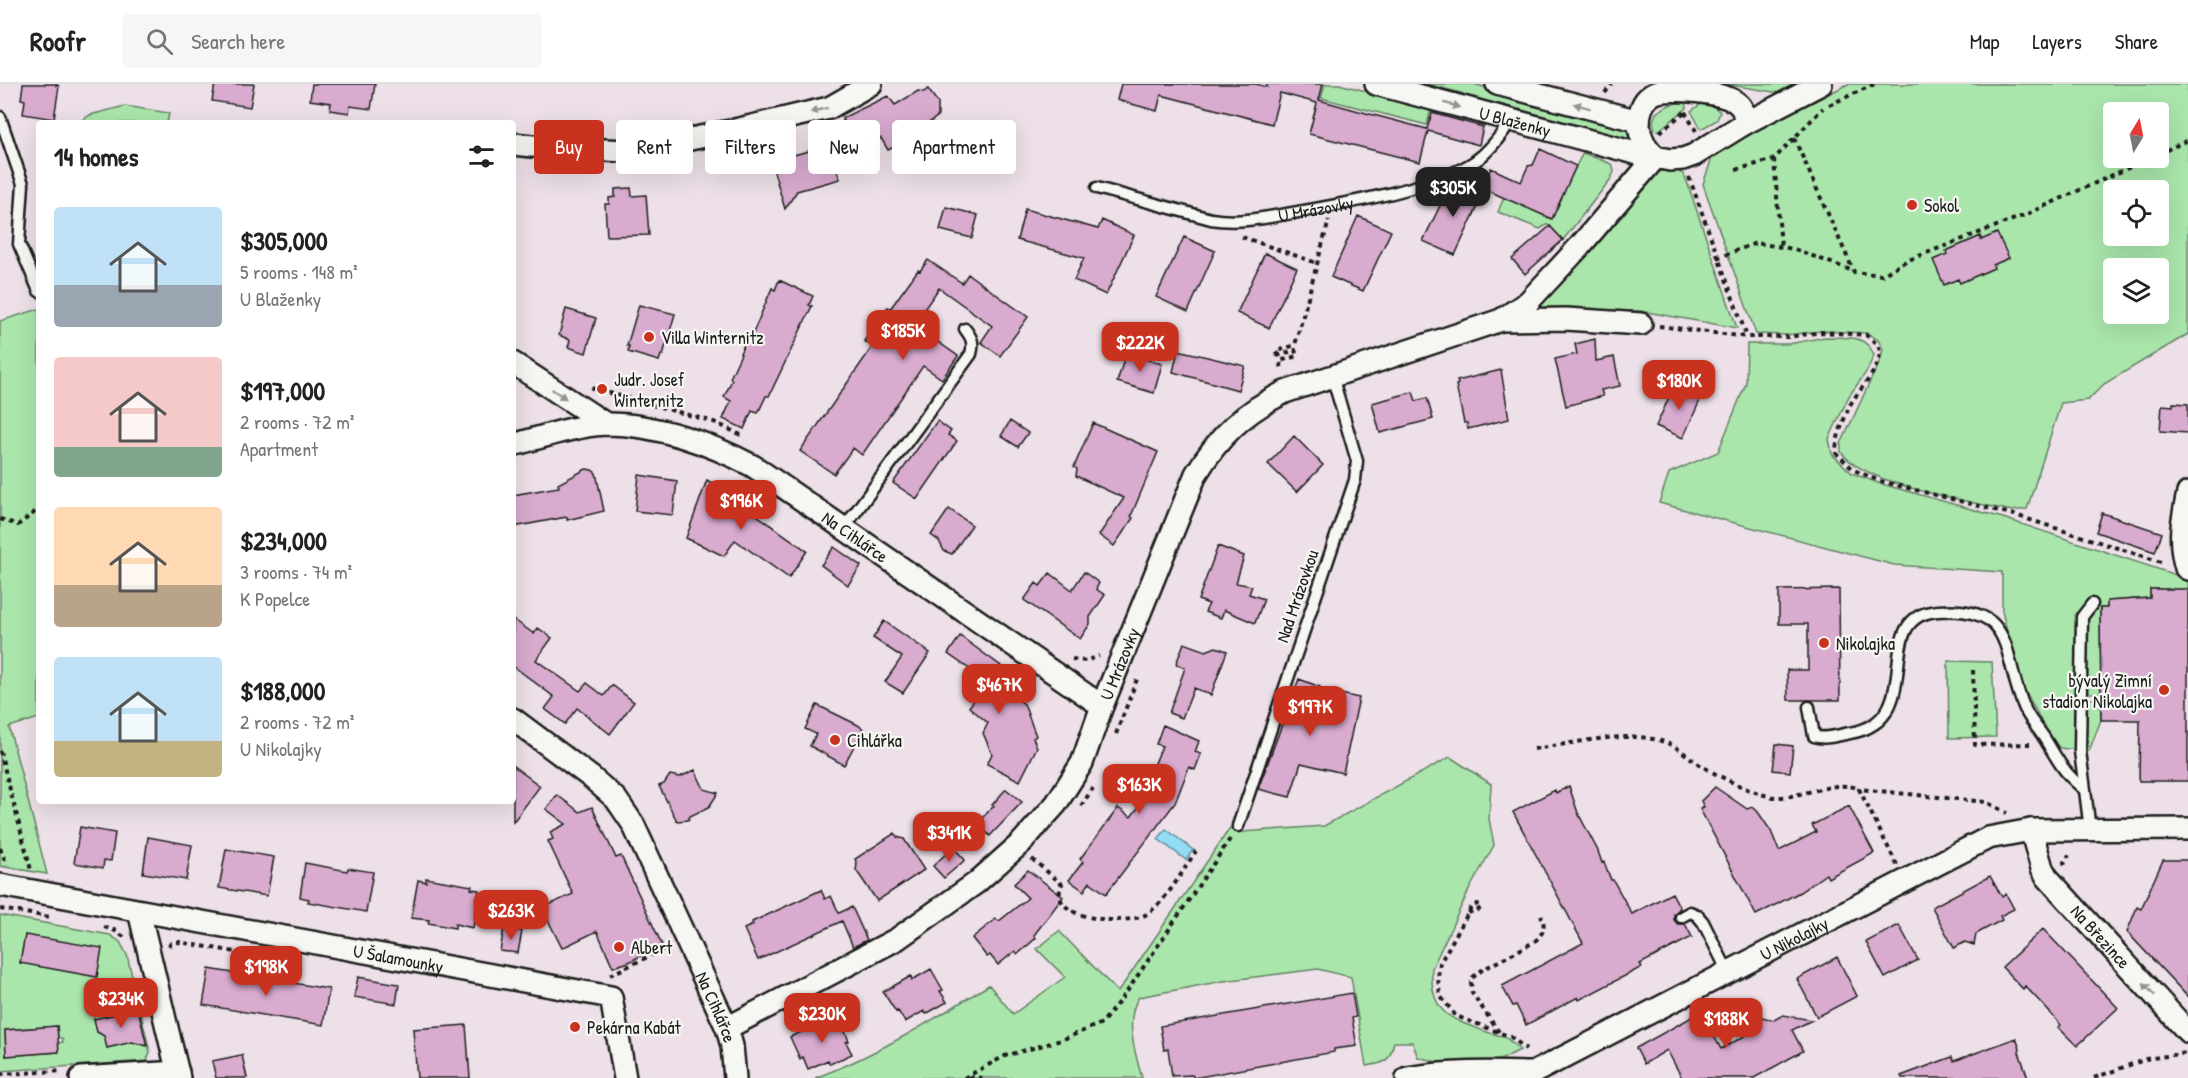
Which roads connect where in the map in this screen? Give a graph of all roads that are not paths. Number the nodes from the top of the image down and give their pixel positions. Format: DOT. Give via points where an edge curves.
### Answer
graph roads {
  1 [pos="871,84"];
  2 [pos="1376,84"];
  3 [pos="1497,84"];
  4 [pos="1821,84"];
  5 [pos="1653,88"];
  6 [pos="0,117"];
  7 [pos="1511,121"];
  8 [pos="1639,121"];
  9 [pos="1744,124"];
  10 [pos="516,144"];
  11 [pos="1656,156"];
  12 [pos="1097,188"];
  13 [pos="36,284"];
  14 [pos="1501,320"];
  15 [pos="1641,324"];
  16 [pos="965,329"];
  17 [pos="516,365"];
  18 [pos="1332,376"];
  19 [pos="606,424"];
  20 [pos="516,444"];
  21 [pos="2188,493"];
  22 [pos="844,528"];
  23 [pos="2187,568"];
  24 [pos="2092,604"];
  25 [pos="1102,706"];
  26 [pos="1809,707"];
  27 [pos="516,721"];
  28 [pos="2085,790"];
  29 [pos="1238,826"];
  30 [pos="2188,829"];
  31 [pos="2031,830"];
  32 [pos="2090,830"];
  33 [pos="5,880"];
  34 [pos="140,911"];
  35 [pos="1681,917"];
  36 [pos="1728,972"];
  37 [pos="727,1028"];
  38 [pos="2188,1032"];
  39 [pos="178,1075"];
  40 [pos="81,1078"];
  41 [pos="626,1078"];
  42 [pos="735,1078"];
  43 [pos="1407,1078"];
  1 -- 10 [label="street, one-way" via="829,108 631,150"];
  2 -- 7 [label="street, U Blaženky, one-way"];
  8 -- 3 [label="street, U Blaženky, one-way"];
  4 -- 9 [label="street"];
  5 -- 8 [label="street"];
  5 -- 9 [label="street" via="1726,97 1741,106"];
  6 -- 13 [label="lane" via="23,184 19,244"];
  7 -- 11 [label="street, U Blaženky"];
  7 -- 12 [label="lane, U Mrázovky" via="1475,162 1426,183 1263,218 1220,220"];
  8 -- 11 [label="street" via="1642,140"];
  9 -- 11 [label="street" via="1683,159"];
  11 -- 14 [label="street, U Mrázovky" via="1528,302"];
  14 -- 15 [label="street, U Mrázovky"];
  14 -- 18 [label="street, U Mrázovky"];
  16 -- 22 [label="lane" via="972,339 971,354"];
  17 -- 19 [label="street, one-way"];
  18 -- 25 [label="street, U Mrázovky" via="1260,404 1237,421 1204,460"];
  18 -- 29 [label="lane, Nad Mrázovkou" via="1357,461 1355,480"];
  19 -- 20 [label="street, Na Cihlářce"];
  19 -- 22 [label="street, Na Cihlářce" via="658,432 729,454"];
  21 -- 23 [label="street" via="2180,549"];
  22 -- 25 [label="street, Na Cihlářce"];
  24 -- 28 [label="lane" via="2082,617 2080,751"];
  25 -- 37 [label="street, U Mrázovky" via="1082,763 1056,804 1021,843 976,883 897,939"];
  26 -- 28 [label="lane" via="1814,736 1859,732 1873,726 1884,717 1892,702 1902,637 1908,626 1917,617 1935,611 1959,610 1978,615 1993,622 2003,636 2025,710 2067,773"];
  27 -- 37 [label="street, Na Cihlářce" via="616,799 633,824"];
  28 -- 32 [label="lane"];
  30 -- 32 [label="street, U Nikolajky"];
  31 -- 32 [label="street, U Nikolajky"];
  31 -- 36 [label="street, U Nikolajky" via="1988,838"];
  38 -- 31 [label="street, Na Březince, one-way" via="2047,877"];
  33 -- 34 [label="street, U Šalamounky"];
  34 -- 39 [label="street"];
  34 -- 41 [label="street, U Šalamounky" via="611,997"];
  35 -- 36 [label="lane" via="1690,912 1703,921"];
  36 -- 43 [label="street, U Nikolajky" via="1533,1073 1485,1071"];
  37 -- 42 [label="street, Na Cihlářce"];
  39 -- 40 [label="street"];
}
